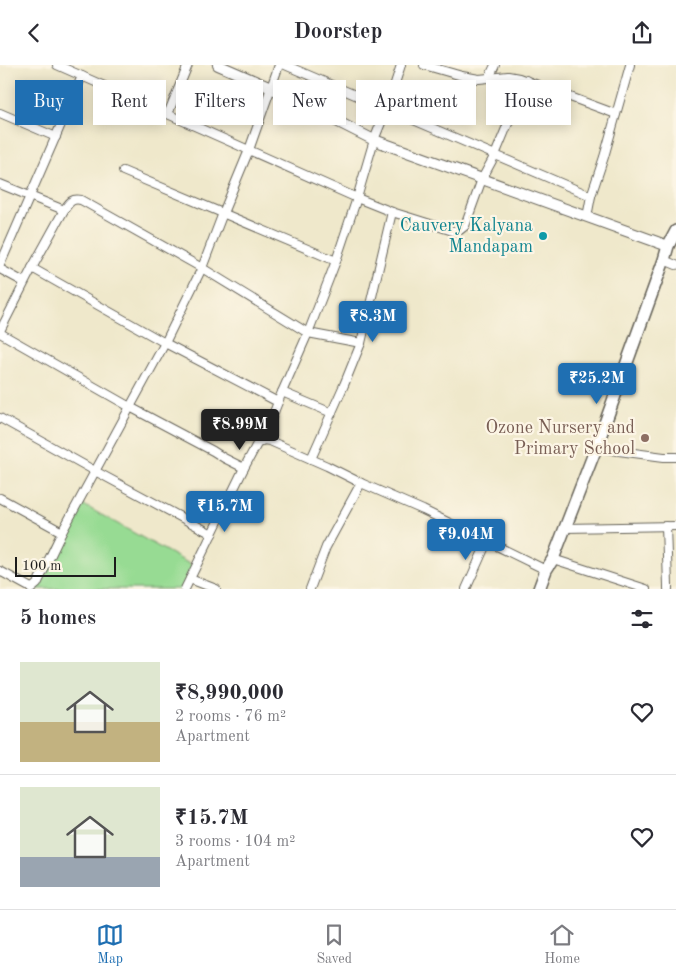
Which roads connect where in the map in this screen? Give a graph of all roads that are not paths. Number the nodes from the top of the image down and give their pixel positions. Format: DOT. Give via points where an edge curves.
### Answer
graph roads {
  1 [pos="57,65"];
  2 [pos="188,65"];
  3 [pos="218,65"];
  4 [pos="279,65"];
  5 [pos="285,65"];
  6 [pos="402,65"];
  7 [pos="424,65"];
  8 [pos="495,65"];
  9 [pos="630,65"];
  10 [pos="82,76"];
  11 [pos="489,78"];
  12 [pos="397,80"];
  13 [pos="526,80"];
  14 [pos="271,88"];
  15 [pos="356,95"];
  16 [pos="571,96"];
  17 [pos="0,113"];
  18 [pos="616,113"];
  19 [pos="168,114"];
  20 [pos="380,125"];
  21 [pos="426,125"];
  22 [pos="507,125"];
  23 [pos="56,137"];
  24 [pos="374,139"];
  25 [pos="249,150"];
  26 [pos="495,155"];
  27 [pos="123,171"];
  28 [pos="482,179"];
  29 [pos="0,184"];
  30 [pos="30,196"];
  31 [pos="590,196"];
  32 [pos="357,198"];
  33 [pos="64,210"];
  34 [pos="222,213"];
  35 [pos="392,213"];
  36 [pos="587,217"];
  37 [pos="673,238"];
  38 [pos="664,260"];
  39 [pos="336,261"];
  40 [pos="0,265"];
  41 [pos="676,265"];
  42 [pos="32,267"];
  43 [pos="202,268"];
  44 [pos="0,269"];
  45 [pos="24,282"];
  46 [pos="0,332"];
  47 [pos="308,333"];
  48 [pos="166,343"];
  49 [pos="361,343"];
  50 [pos="282,392"];
  51 [pos="278,402"];
  52 [pos="130,407"];
  53 [pos="332,413"];
  54 [pos="0,418"];
  55 [pos="263,440"];
  56 [pos="596,448"];
  57 [pos="676,457"];
  58 [pos="311,459"];
  59 [pos="244,467"];
  60 [pos="95,471"];
  61 [pos="361,483"];
  62 [pos="0,498"];
  63 [pos="666,526"];
  64 [pos="676,526"];
  65 [pos="565,528"];
  66 [pos="62,532"];
  67 [pos="212,534"];
  68 [pos="486,542"];
  69 [pos="553,559"];
  70 [pos="546,570"];
  71 [pos="0,571"];
  72 [pos="190,579"];
  73 [pos="31,589"];
  74 [pos="185,589"];
  75 [pos="216,589"];
  76 [pos="310,589"];
  77 [pos="466,589"];
  78 [pos="539,589"];
  79 [pos="646,589"];
  80 [pos="668,589"];
  1 -- 10 [label="street"];
  2 -- 19 [label="street"];
  3 -- 14 [label="street"];
  4 -- 14 [label="street"];
  5 -- 15 [label="street"];
  6 -- 12 [label="street"];
  7 -- 11 [label="street" via="462,76"];
  8 -- 11 [label="street"];
  9 -- 18 [label="street"];
  10 -- 19 [label="street"];
  10 -- 23 [label="street"];
  11 -- 13 [label="street" via="508,76"];
  14 -- 24 [label="street"];
  14 -- 25 [label="street"];
  16 -- 18 [label="street"];
  17 -- 23 [label="street"];
  18 -- 31 [label="street"];
  19 -- 25 [label="street"];
  20 -- 24 [label="street"];
  21 -- 26 [label="street"];
  22 -- 26 [label="street"];
  23 -- 30 [label="street"];
  24 -- 28 [label="street"];
  24 -- 32 [label="street"];
  25 -- 32 [label="street"];
  25 -- 34 [label="street"];
  26 -- 28 [label="street"];
  26 -- 31 [label="street"];
  27 -- 34 [label="street"];
  28 -- 35 [label="street" via="465,226 460,230 453,231"];
  28 -- 36 [label="street"];
  29 -- 30 [label="street"];
  30 -- 33 [label="street"];
  30 -- 40 [label="street"];
  31 -- 36 [label="street"];
  32 -- 35 [label="street"];
  32 -- 39 [label="street"];
  33 -- 42 [label="street"];
  33 -- 43 [label="street" via="70,201 81,199"];
  34 -- 39 [label="street"];
  34 -- 43 [label="street"];
  35 -- 49 [label="street"];
  36 -- 37 [label="street"];
  37 -- 38 [label="main road"];
  38 -- 41 [label="street"];
  38 -- 56 [label="main road"];
  39 -- 47 [label="street"];
  42 -- 45 [label="street"];
  42 -- 48 [label="street"];
  43 -- 47 [label="street"];
  43 -- 48 [label="street"];
  44 -- 45 [label="street"];
  45 -- 46 [label="street"];
  46 -- 52 [label="street"];
  47 -- 49 [label="street"];
  47 -- 50 [label="street"];
  48 -- 51 [label="street"];
  48 -- 52 [label="street"];
  49 -- 53 [label="street"];
  50 -- 51 [label="street"];
  50 -- 53 [label="street"];
  51 -- 55 [label="street"];
  52 -- 59 [label="street"];
  52 -- 60 [label="street"];
  53 -- 58 [label="street"];
  54 -- 60 [label="street"];
  55 -- 58 [label="street"];
  55 -- 59 [label="street" via="257,444"];
  56 -- 57 [label="street"];
  56 -- 65 [label="main road"];
  58 -- 61 [label="street"];
  59 -- 67 [label="street"];
  60 -- 66 [label="street"];
  60 -- 67 [label="street"];
  61 -- 68 [label="street"];
  61 -- 76 [label="street" via="326,547"];
  62 -- 66 [label="street"];
  63 -- 64 [label="street"];
  63 -- 65 [label="street"];
  63 -- 80 [label="street"];
  65 -- 69 [label="main road"];
  66 -- 73 [label="street" via="37,584"];
  67 -- 72 [label="street"];
  68 -- 70 [label="street"];
  68 -- 77 [label="street"];
  69 -- 70 [label="main road"];
  69 -- 79 [label="street"];
  70 -- 78 [label="main road"];
  71 -- 73 [label="street"];
  72 -- 74 [label="street"];
  72 -- 75 [label="street"];
}
